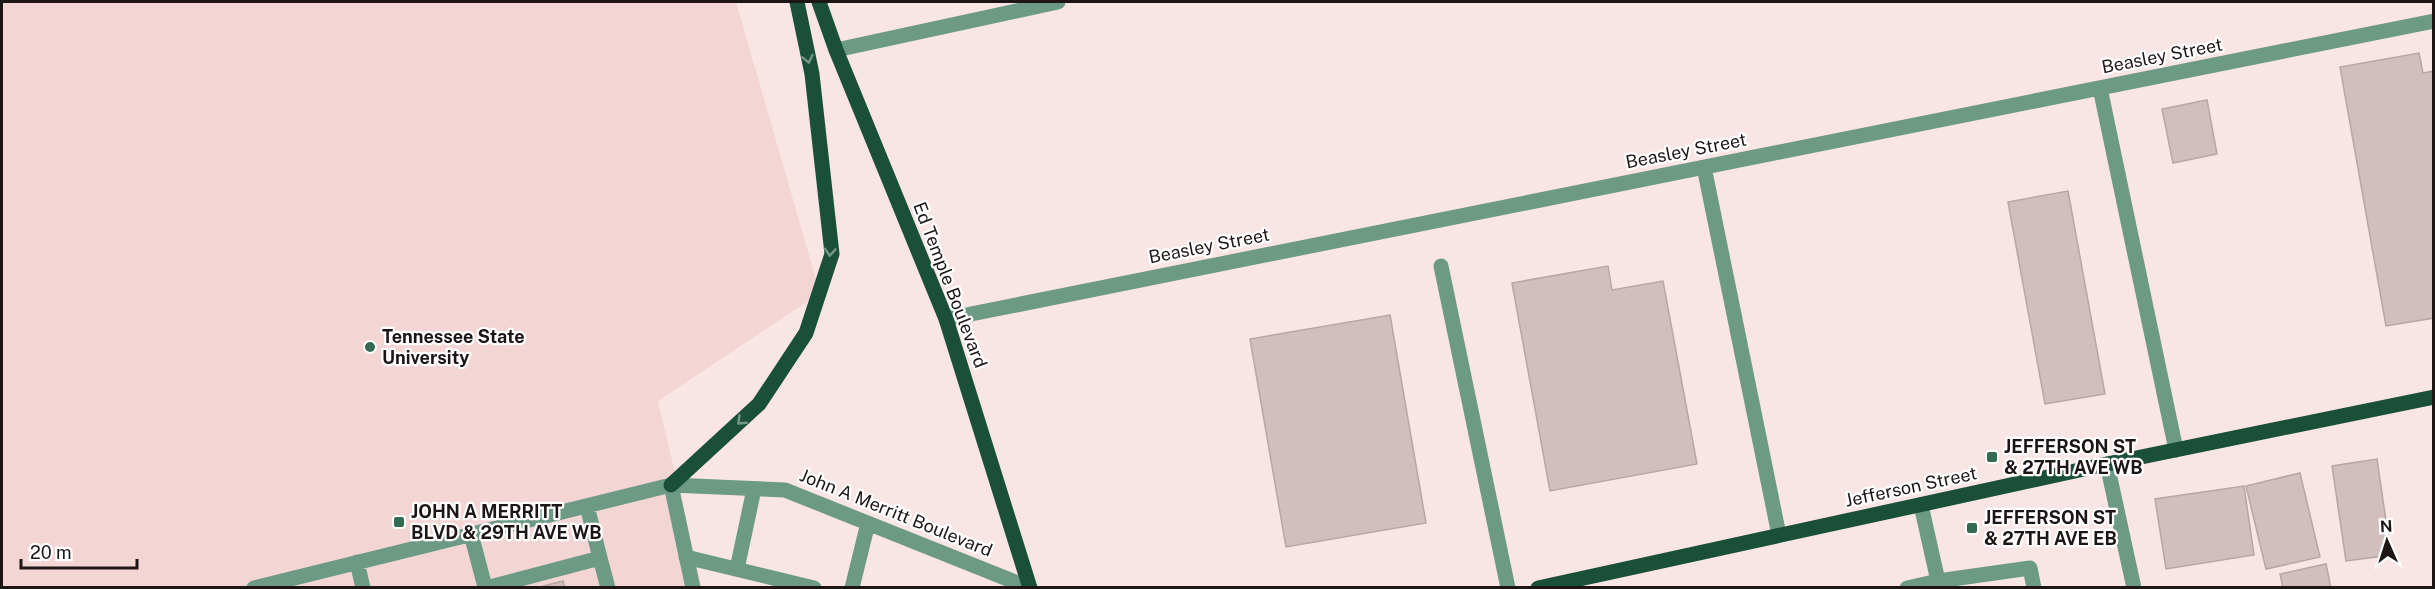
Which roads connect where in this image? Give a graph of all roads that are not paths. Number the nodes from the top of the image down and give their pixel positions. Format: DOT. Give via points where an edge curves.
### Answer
graph roads {
  1 [pos="797,2"];
  2 [pos="819,2"];
  3 [pos="1058,2"];
  4 [pos="2433,21"];
  5 [pos="836,50"];
  6 [pos="2100,88"];
  7 [pos="1704,167"];
  8 [pos="1441,266"];
  9 [pos="946,319"];
  10 [pos="2433,397"];
  11 [pos="2176,450"];
  12 [pos="2107,464"];
  13 [pos="671,485"];
  14 [pos="754,489"];
  15 [pos="1922,505"];
  16 [pos="587,506"];
  17 [pos="868,523"];
  18 [pos="471,534"];
  19 [pos="1779,535"];
  20 [pos="686,557"];
  21 [pos="600,558"];
  22 [pos="357,562"];
  23 [pos="737,569"];
  24 [pos="1938,581"];
  25 [pos="485,587"];
  26 [pos="254,588"];
  27 [pos="363,588"];
  28 [pos="608,588"];
  29 [pos="693,588"];
  30 [pos="814,588"];
  31 [pos="852,588"];
  32 [pos="1030,588"];
  33 [pos="1508,588"];
  34 [pos="1538,588"];
  35 [pos="1907,588"];
  36 [pos="2034,588"];
  37 [pos="2134,588"];
  1 -- 13 [label="main road, one-way" via="812,74 832,254 806,333 759,404"];
  2 -- 5 [label="main road, Ed Temple Boulevard"];
  3 -- 5 [label="street"];
  4 -- 6 [label="street, Beasley Street"];
  5 -- 9 [label="main road, Ed Temple Boulevard"];
  6 -- 7 [label="street, Beasley Street"];
  6 -- 11 [label="street"];
  7 -- 9 [label="street, Beasley Street"];
  7 -- 19 [label="street"];
  8 -- 33 [label="street"];
  9 -- 32 [label="main road, Ed Temple Boulevard"];
  10 -- 11 [label="main road, Jefferson Street"];
  11 -- 12 [label="main road, Jefferson Street"];
  12 -- 15 [label="main road, Jefferson Street"];
  12 -- 37 [label="street"];
  13 -- 14 [label="street, John A Merritt Boulevard"];
  13 -- 16 [label="street, John A Merritt Boulevard"];
  13 -- 20 [label="street"];
  14 -- 17 [label="street, John A Merritt Boulevard" via="785,490"];
  14 -- 23 [label="street"];
  15 -- 19 [label="main road, Jefferson Street"];
  15 -- 24 [label="street"];
  16 -- 18 [label="street, John A Merritt Boulevard"];
  16 -- 21 [label="street"];
  17 -- 31 [label="street"];
  17 -- 32 [label="street, John A Merritt Boulevard"];
  18 -- 22 [label="street, John A Merritt Boulevard"];
  18 -- 25 [label="street"];
  19 -- 34 [label="main road, Jefferson Street"];
  20 -- 23 [label="street"];
  20 -- 29 [label="street"];
  21 -- 25 [label="street"];
  21 -- 28 [label="street"];
  22 -- 26 [label="street, John A Merritt Boulevard"];
  22 -- 27 [label="street"];
  23 -- 30 [label="street"];
  24 -- 35 [label="street"];
  24 -- 36 [label="street" via="2030,568"];
}
